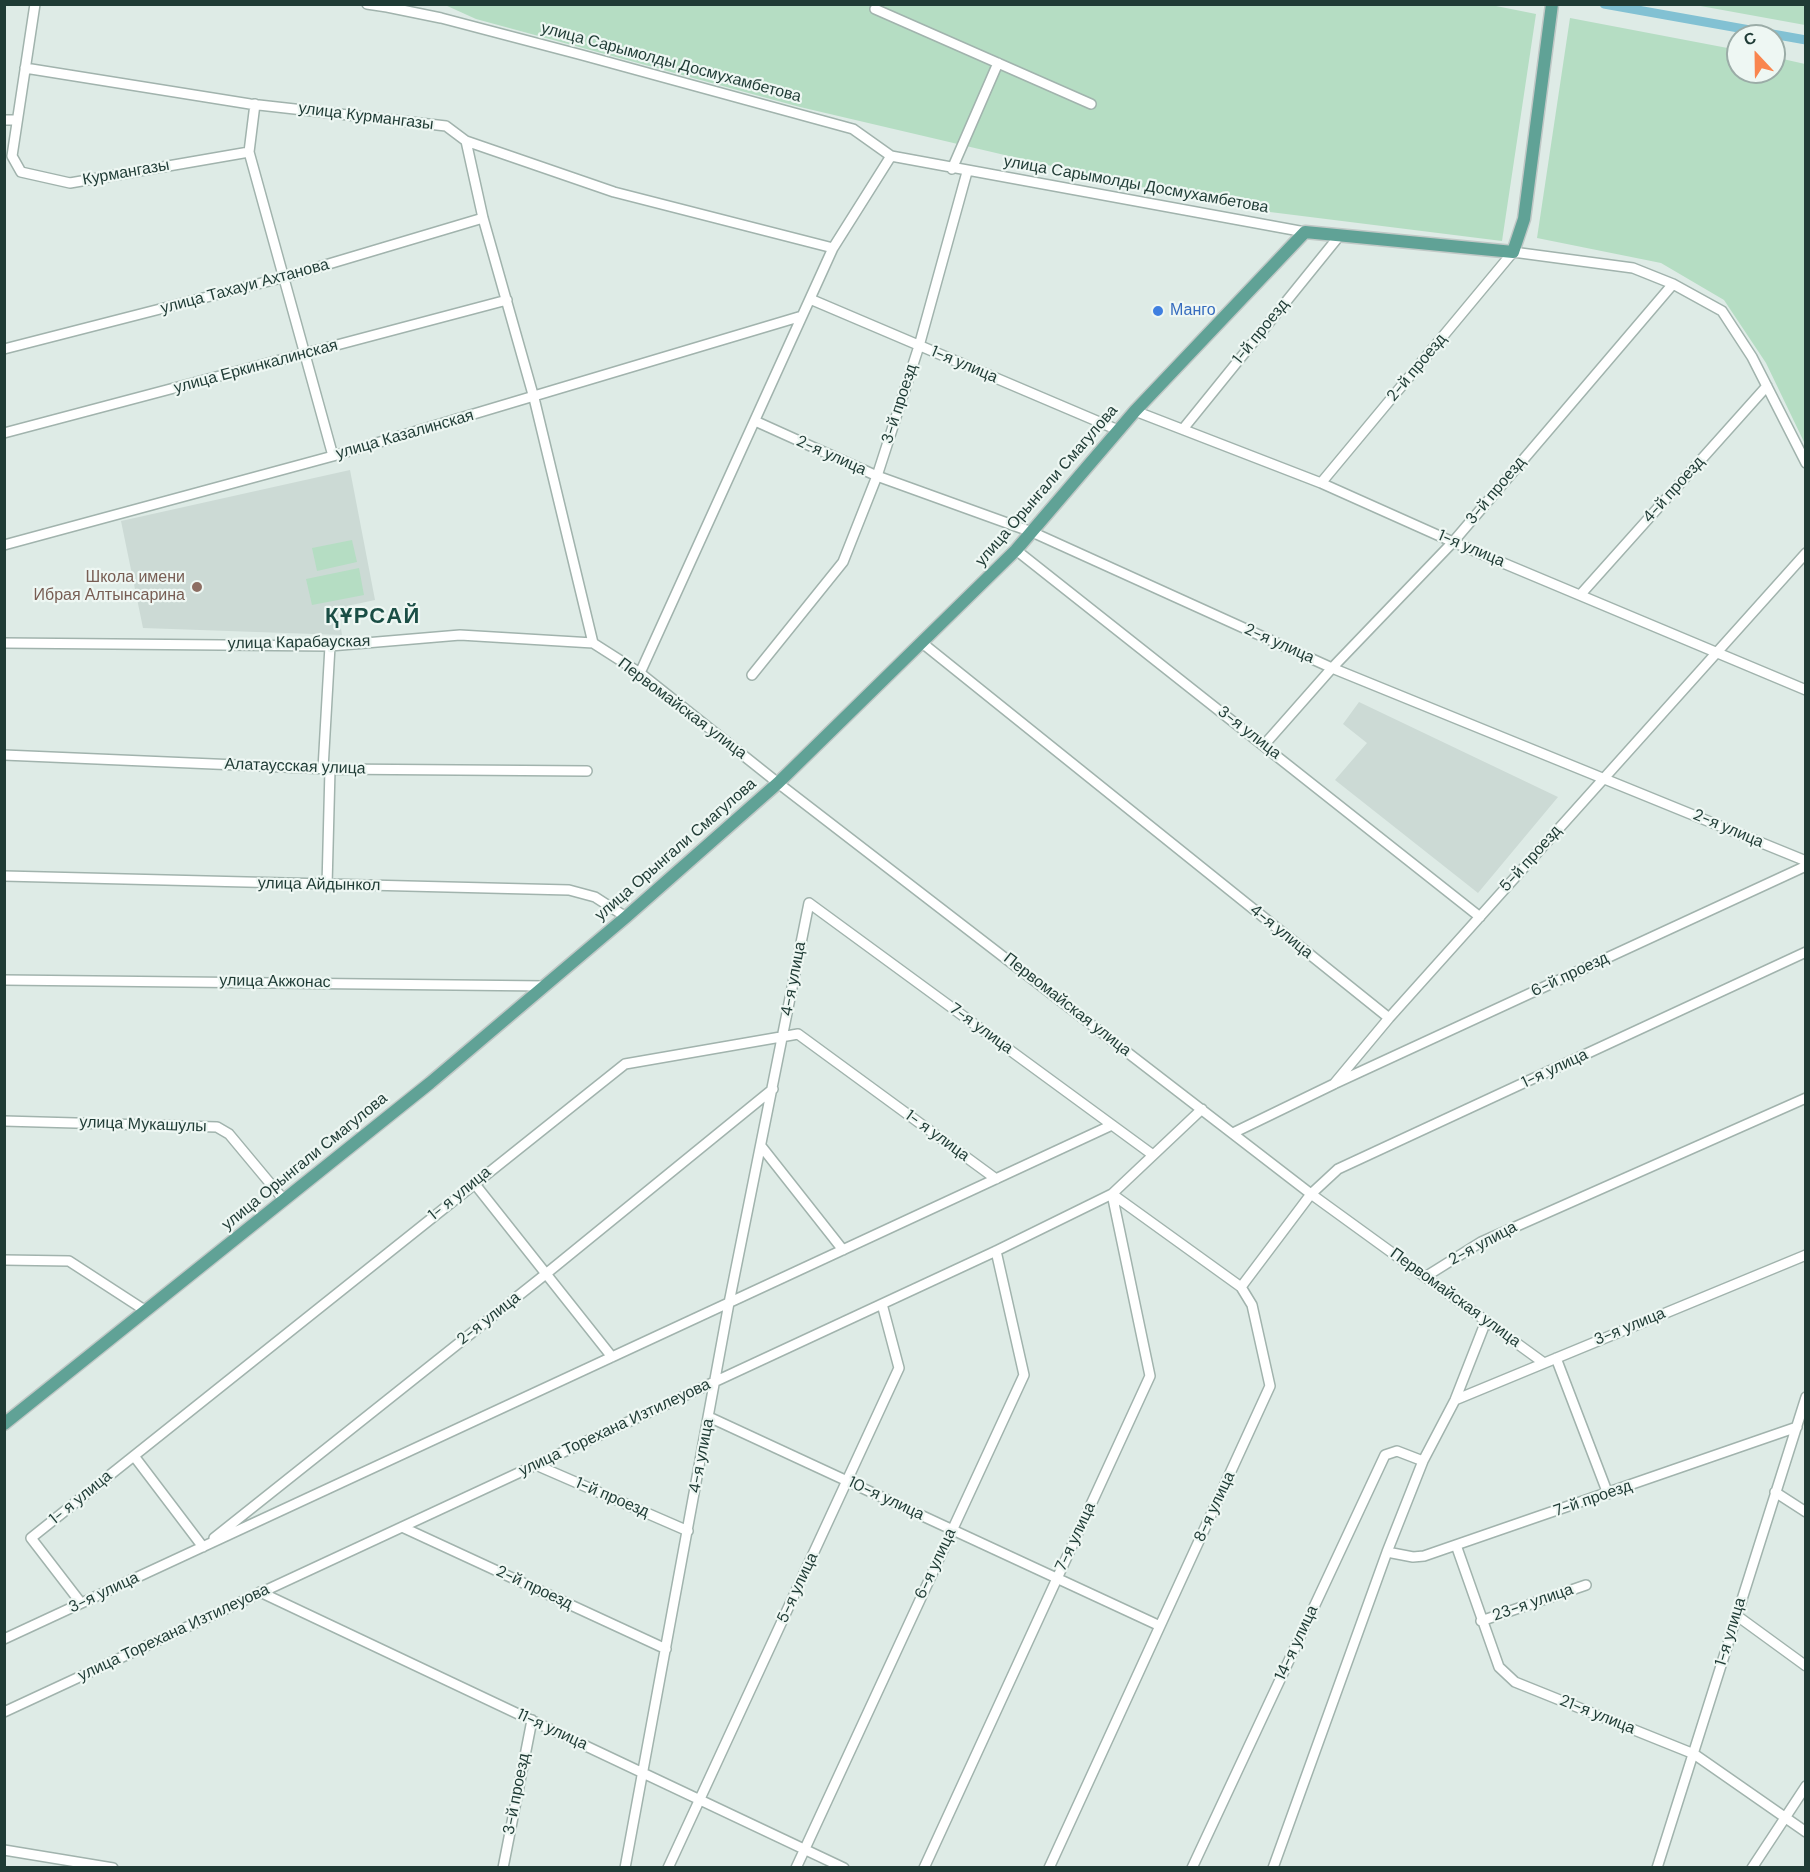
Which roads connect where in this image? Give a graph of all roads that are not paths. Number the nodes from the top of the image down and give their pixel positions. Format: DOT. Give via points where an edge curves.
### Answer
graph roads {
  1 [pos="34,4"];
  2 [pos="367,4"];
  3 [pos="1552,4"];
  4 [pos="386,6"];
  5 [pos="875,9"];
  6 [pos="998,63"];
  7 [pos="25,68"];
  8 [pos="255,104"];
  9 [pos="1091,104"];
  10 [pos="4,120"];
  11 [pos="17,120"];
  12 [pos="466,141"];
  13 [pos="249,152"];
  14 [pos="891,156"];
  15 [pos="952,169"];
  16 [pos="967,172"];
  17 [pos="483,218"];
  18 [pos="1305,232"];
  19 [pos="1340,235"];
  20 [pos="833,248"];
  21 [pos="1513,252"];
  22 [pos="285,278"];
  23 [pos="1673,284"];
  24 [pos="810,299"];
  25 [pos="507,300"];
  26 [pos="802,316"];
  27 [pos="919,346"];
  28 [pos="4,349"];
  29 [pos="304,354"];
  30 [pos="1767,386"];
  31 [pos="534,398"];
  32 [pos="1135,411"];
  33 [pos="755,422"];
  34 [pos="1183,429"];
  35 [pos="1118,430"];
  36 [pos="4,433"];
  37 [pos="333,456"];
  38 [pos="1806,463"];
  39 [pos="877,476"];
  40 [pos="1321,483"];
  41 [pos="1032,532"];
  42 [pos="1453,542"];
  43 [pos="4,545"];
  44 [pos="1016,550"];
  45 [pos="1806,553"];
  46 [pos="1581,594"];
  47 [pos="921,642"];
  48 [pos="4,643"];
  49 [pos="593,643"];
  50 [pos="330,646"];
  51 [pos="1717,653"];
  52 [pos="1332,668"];
  53 [pos="640,673"];
  54 [pos="752,675"];
  55 [pos="1806,690"];
  56 [pos="1264,745"];
  57 [pos="4,755"];
  58 [pos="327,769"];
  59 [pos="587,771"];
  60 [pos="1605,777"];
  61 [pos="778,783"];
  62 [pos="1806,861"];
  63 [pos="1806,866"];
  64 [pos="4,876"];
  65 [pos="327,886"];
  66 [pos="809,903"];
  67 [pos="626,917"];
  68 [pos="1480,917"];
  69 [pos="1806,952"];
  70 [pos="4,980"];
  71 [pos="545,986"];
  72 [pos="1389,1018"];
  73 [pos="783,1037"];
  74 [pos="1334,1083"];
  75 [pos="773,1089"];
  76 [pos="1806,1098"];
  77 [pos="1202,1109"];
  78 [pos="4,1121"];
  79 [pos="1112,1125"];
  80 [pos="1233,1133"];
  81 [pos="761,1146"];
  82 [pos="1153,1155"];
  83 [pos="996,1179"];
  84 [pos="474,1183"];
  85 [pos="1112,1194"];
  86 [pos="1311,1194"];
  87 [pos="284,1200"];
  88 [pos="843,1250"];
  89 [pos="996,1251"];
  90 [pos="1806,1255"];
  91 [pos="4,1260"];
  92 [pos="548,1273"];
  93 [pos="1425,1277"];
  94 [pos="1241,1287"];
  95 [pos="729,1303"];
  96 [pos="882,1304"];
  97 [pos="146,1311"];
  98 [pos="1486,1321"];
  99 [pos="612,1357"];
  100 [pos="1556,1358"];
  101 [pos="1544,1363"];
  102 [pos="716,1381"];
  103 [pos="1806,1397"];
  104 [pos="1455,1400"];
  105 [pos="709,1417"];
  106 [pos="4,1424"];
  107 [pos="1797,1427"];
  108 [pos="134,1456"];
  109 [pos="1423,1461"];
  110 [pos="536,1464"];
  111 [pos="847,1481"];
  112 [pos="1775,1492"];
  113 [pos="1608,1494"];
  114 [pos="1806,1512"];
  115 [pos="402,1527"];
  116 [pos="952,1530"];
  117 [pos="688,1531"];
  118 [pos="1456,1545"];
  119 [pos="203,1547"];
  120 [pos="1387,1552"];
  121 [pos="1057,1578"];
  122 [pos="1586,1585"];
  123 [pos="260,1592"];
  124 [pos="81,1603"];
  125 [pos="1736,1615"];
  126 [pos="1480,1621"];
  127 [pos="1160,1626"];
  128 [pos="4,1639"];
  129 [pos="666,1649"];
  130 [pos="1806,1666"];
  131 [pos="4,1712"];
  132 [pos="532,1720"];
  133 [pos="1694,1754"];
  134 [pos="643,1773"];
  135 [pos="1806,1786"];
  136 [pos="700,1800"];
  137 [pos="1784,1817"];
  138 [pos="1806,1832"];
  139 [pos="804,1849"];
  140 [pos="4,1850"];
  141 [pos="113,1868"];
  142 [pos="503,1868"];
  143 [pos="625,1868"];
  144 [pos="668,1868"];
  145 [pos="796,1868"];
  146 [pos="844,1868"];
  147 [pos="924,1868"];
  148 [pos="1049,1868"];
  149 [pos="1192,1868"];
  150 [pos="1273,1868"];
  151 [pos="1657,1868"];
  152 [pos="1752,1868"];
  1 -- 7 [label="street"];
  2 -- 4 [label="street, улица Сарымолды Досмухамбетова"];
  3 -- 21 [label="main road" via="1524,219"];
  4 -- 14 [label="street, улица Сарымолды Досмухамбетова" via="853,129"];
  5 -- 6 [label="street"];
  6 -- 9 [label="street"];
  6 -- 15 [label="street"];
  7 -- 8 [label="street, улица Курмангазы"];
  7 -- 11 [label="street"];
  8 -- 12 [label="street, улица Курмангазы" via="431,123 446,126"];
  8 -- 13 [label="street"];
  10 -- 11 [label="street"];
  11 -- 13 [label="street, Курмангазы" via="12,156 21,172 70,183"];
  12 -- 17 [label="street"];
  12 -- 20 [label="street, улица Курмангазы" via="614,192"];
  13 -- 22 [label="street"];
  14 -- 15 [label="street, улица Сарымолды Досмухамбетова"];
  14 -- 20 [label="street"];
  15 -- 16 [label="street, улица Сарымолды Досмухамбетова"];
  16 -- 18 [label="street, улица Сарымолды Досмухамбетова"];
  16 -- 27 [label="street, 3-й проезд"];
  17 -- 22 [label="street, улица Тахауи Ахтанова"];
  17 -- 25 [label="street"];
  18 -- 19 [label="main road, улица Сарымолды Досмухамбетова"];
  18 -- 32 [label="main road, улица Орынгали Смагулова"];
  19 -- 21 [label="main road, улица Сарымолды Досмухамбетова"];
  19 -- 34 [label="street, 1-й проезд"];
  20 -- 24 [label="street"];
  21 -- 23 [label="street, улица Сарымолды Досмухамбетова" via="1633,268"];
  21 -- 40 [label="street, 2-й проезд"];
  22 -- 28 [label="street, улица Тахауи Ахтанова"];
  22 -- 29 [label="street"];
  23 -- 30 [label="street, улица Сарымолды Досмухамбетова" via="1722,311"];
  23 -- 42 [label="street, 3-й проезд"];
  24 -- 26 [label="street"];
  24 -- 27 [label="street, 1-я улица"];
  25 -- 29 [label="street, улица Еркинкалинская"];
  25 -- 31 [label="street"];
  26 -- 31 [label="street, улица Казалинская"];
  26 -- 33 [label="street"];
  27 -- 35 [label="street, 1-я улица"];
  27 -- 39 [label="street, 3-й проезд"];
  29 -- 36 [label="street, улица Еркинкалинская"];
  29 -- 37 [label="street"];
  30 -- 38 [label="street, улица Сарымолды Досмухамбетова"];
  30 -- 46 [label="street, 4-й проезд"];
  31 -- 37 [label="street, улица Казалинская"];
  31 -- 49 [label="street"];
  32 -- 34 [label="street, 1-я улица"];
  32 -- 35 [label="main road, улица Орынгали Смагулова"];
  33 -- 39 [label="street, 2-я улица"];
  33 -- 53 [label="street"];
  34 -- 40 [label="street, 1-я улица"];
  35 -- 41 [label="main road, улица Орынгали Смагулова"];
  37 -- 43 [label="street, улица Казалинская"];
  39 -- 41 [label="street, 2-я улица"];
  39 -- 54 [label="street, 3-й проезд" via="843,562"];
  40 -- 42 [label="street, 1-я улица"];
  41 -- 44 [label="main road, улица Орынгали Смагулова"];
  41 -- 52 [label="street, 2-я улица"];
  42 -- 46 [label="street, 1-я улица"];
  42 -- 52 [label="street, 3-й проезд"];
  44 -- 47 [label="main road, улица Орынгали Смагулова"];
  44 -- 56 [label="street, 3-я улица"];
  45 -- 51 [label="street, 5-й проезд"];
  46 -- 51 [label="street, 1-я улица"];
  47 -- 61 [label="main road, улица Орынгали Смагулова"];
  47 -- 72 [label="street, 4-я улица"];
  48 -- 50 [label="street, улица Карабауская"];
  49 -- 50 [label="street, улица Карабауская" via="460,635"];
  49 -- 53 [label="street, Первомайская улица"];
  50 -- 58 [label="street"];
  51 -- 55 [label="street, 1-я улица"];
  51 -- 60 [label="street, 5-й проезд"];
  52 -- 56 [label="street, 3-й проезд"];
  52 -- 60 [label="street, 2-я улица"];
  53 -- 61 [label="street, Первомайская улица"];
  56 -- 68 [label="street, 3-я улица"];
  57 -- 58 [label="street, Алатаусская улица"];
  58 -- 59 [label="street, Алатаусская улица"];
  58 -- 65 [label="street"];
  60 -- 62 [label="street, 2-я улица"];
  60 -- 68 [label="street, 5-й проезд"];
  61 -- 67 [label="main road, улица Орынгали Смагулова"];
  61 -- 77 [label="street, Первомайская улица"];
  63 -- 74 [label="street, 6-й проезд"];
  64 -- 65 [label="street, улица Айдынкол"];
  65 -- 67 [label="street, улица Айдынкол" via="569,890 595,897"];
  66 -- 73 [label="street, 4-я улица"];
  66 -- 79 [label="street, 7-я улица"];
  67 -- 71 [label="main road, улица Орынгали Смагулова"];
  68 -- 72 [label="street, 5-й проезд"];
  69 -- 86 [label="street, 1-я улица" via="1338,1169"];
  70 -- 71 [label="street, улица Акжонас"];
  71 -- 87 [label="main road, улица Орынгали Смагулова"];
  72 -- 74 [label="street, 5-й проезд"];
  73 -- 75 [label="street, 4-я улица"];
  73 -- 83 [label="street, 1- я улица" via="798,1034"];
  73 -- 84 [label="street, 1- я улица" via="625,1064"];
  74 -- 80 [label="street, 5-й проезд"];
  75 -- 81 [label="street, 4-я улица"];
  75 -- 92 [label="street, 2-я улица"];
  76 -- 93 [label="street, 2-я улица" via="1481,1242"];
  77 -- 80 [label="street, Первомайская улица"];
  77 -- 82 [label="street, улица Торехана Изтилеуова"];
  78 -- 87 [label="street, улица Мукашулы" via="218,1127 229,1134"];
  79 -- 82 [label="street, 7-я улица"];
  79 -- 83 [label="street"];
  80 -- 86 [label="street, Первомайская улица"];
  81 -- 88 [label="street"];
  81 -- 95 [label="street, 4-я улица"];
  82 -- 85 [label="street, улица Торехана Изтилеуова"];
  83 -- 88 [label="street"];
  84 -- 92 [label="street"];
  84 -- 108 [label="street, 1- я улица"];
  85 -- 89 [label="street, улица Торехана Изтилеуова"];
  85 -- 94 [label="street, 8-я улица"];
  85 -- 121 [label="street, 7-я улица" via="1150,1376"];
  86 -- 93 [label="street, Первомайская улица"];
  86 -- 94 [label="street, 1-я улица"];
  87 -- 97 [label="main road, улица Орынгали Смагулова"];
  88 -- 95 [label="street"];
  89 -- 96 [label="street, улица Торехана Изтилеуова"];
  89 -- 116 [label="street, 6-я улица" via="1024,1374"];
  90 -- 100 [label="street, 3-я улица"];
  91 -- 97 [label="street" via="69,1261"];
  92 -- 99 [label="street"];
  92 -- 119 [label="street, 2-я улица"];
  93 -- 98 [label="street, Первомайская улица"];
  94 -- 127 [label="street, 8-я улица" via="1252,1305 1270,1386"];
  95 -- 99 [label="street"];
  95 -- 102 [label="street, 4-я улица"];
  96 -- 102 [label="street, улица Торехана Изтилеуова"];
  96 -- 111 [label="street, 5-я улица" via="899,1368"];
  97 -- 106 [label="main road, улица Орынгали Смагулова"];
  98 -- 101 [label="street, Первомайская улица"];
  98 -- 104 [label="street"];
  99 -- 119 [label="street"];
  100 -- 101 [label="street, 3-я улица"];
  100 -- 113 [label="street"];
  101 -- 104 [label="street, 3-я улица"];
  102 -- 105 [label="street, 4-я улица"];
  102 -- 110 [label="street, улица Торехана Изтилеуова"];
  103 -- 107 [label="street, 1-я улица"];
  104 -- 109 [label="street"];
  105 -- 111 [label="street, 10-я улица"];
  105 -- 117 [label="street, 4-я улица"];
  107 -- 112 [label="street, 1-я улица"];
  107 -- 113 [label="street, 7-й проезд"];
  108 -- 119 [label="street"];
  108 -- 124 [label="street, 1- я улица" via="32,1538"];
  109 -- 120 [label="street"];
  109 -- 149 [label="street, 14-я улица" via="1397,1450 1385,1455"];
  110 -- 115 [label="street, улица Торехана Изтилеуова"];
  110 -- 117 [label="street, 1-й проезд"];
  111 -- 116 [label="street, 10-я улица"];
  111 -- 136 [label="street, 5-я улица"];
  112 -- 114 [label="street"];
  112 -- 125 [label="street, 1-я улица"];
  113 -- 118 [label="street, 7-й проезд"];
  115 -- 123 [label="street, улица Торехана Изтилеуова"];
  115 -- 129 [label="street, 2-й проезд"];
  116 -- 121 [label="street, 10-я улица"];
  116 -- 139 [label="street, 6-я улица"];
  117 -- 129 [label="street, 4-я улица"];
  118 -- 120 [label="street, 7-й проезд" via="1424,1556"];
  118 -- 126 [label="street, 21-я улица"];
  119 -- 124 [label="street, 3-я улица"];
  120 -- 150 [label="street"];
  121 -- 127 [label="street, 10-я улица"];
  121 -- 147 [label="street, 7-я улица"];
  122 -- 126 [label="street, 23-я улица"];
  123 -- 131 [label="street, улица Торехана Изтилеуова"];
  123 -- 132 [label="street, 11-я улица"];
  124 -- 128 [label="street, 3-я улица"];
  125 -- 130 [label="street"];
  125 -- 133 [label="street, 1-я улица"];
  126 -- 133 [label="street, 21-я улица" via="1498,1667 1515,1682"];
  127 -- 148 [label="street, 8-я улица"];
  129 -- 134 [label="street, 4-я улица"];
  132 -- 134 [label="street, 11-я улица"];
  132 -- 142 [label="street, 3-й проезд"];
  133 -- 137 [label="street, 21-я улица"];
  133 -- 151 [label="street, 1-я улица"];
  134 -- 136 [label="street, 11-я улица"];
  134 -- 143 [label="street, 4-я улица"];
  135 -- 137 [label="street"];
  136 -- 139 [label="street, 11-я улица"];
  136 -- 144 [label="street, 5-я улица"];
  137 -- 138 [label="street, 21-я улица"];
  137 -- 152 [label="street"];
  139 -- 145 [label="street, 6-я улица"];
  139 -- 146 [label="street, 11-я улица"];
  140 -- 141 [label="street"];
}
